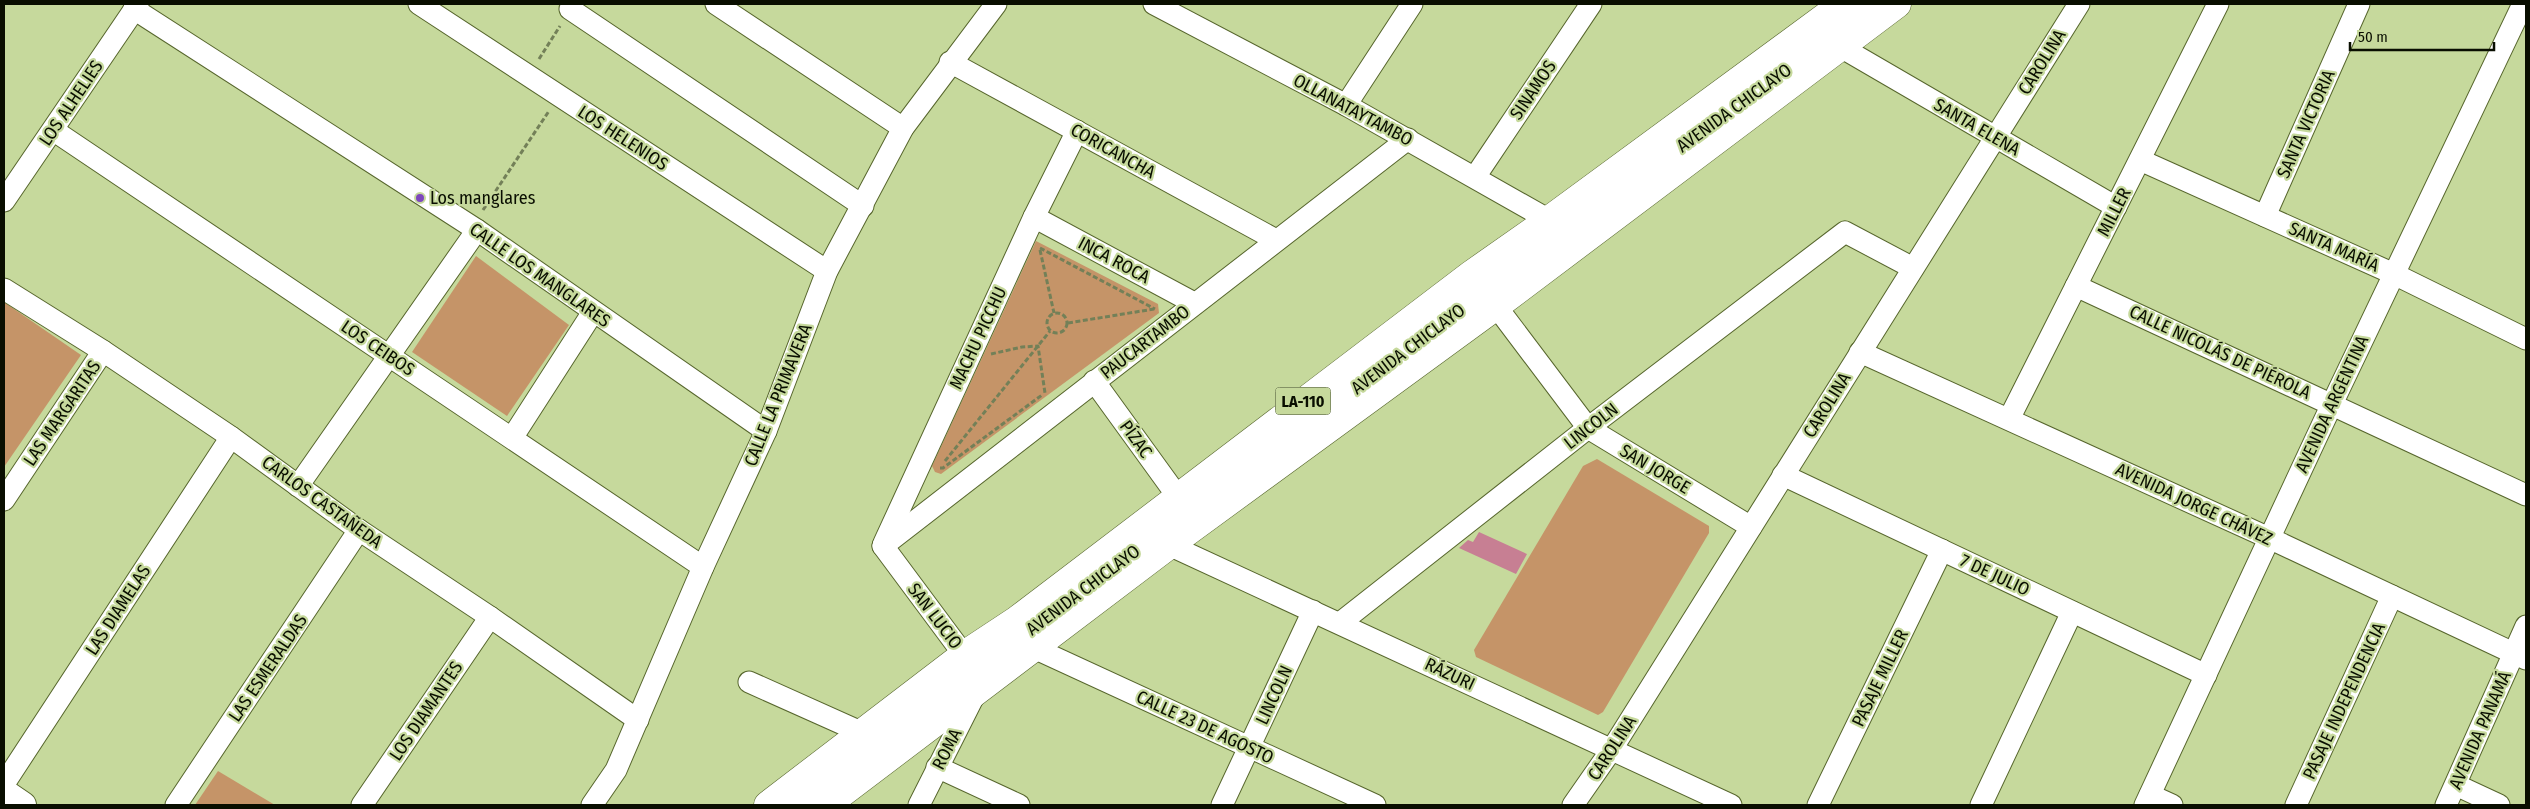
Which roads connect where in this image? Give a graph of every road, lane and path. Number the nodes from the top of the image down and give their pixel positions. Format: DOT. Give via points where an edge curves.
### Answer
graph roads {
  1 [pos="419,4"];
  2 [pos="716,4"];
  3 [pos="1154,4"];
  4 [pos="1412,4"];
  5 [pos="1591,4"];
  6 [pos="1843,4"];
  7 [pos="1875,4"];
  8 [pos="1897,4"];
  9 [pos="2079,4"];
  10 [pos="2218,4"];
  11 [pos="2360,4"];
  12 [pos="2523,4"];
  13 [pos="994,5"];
  14 [pos="136,6"];
  15 [pos="570,9"];
  16 [pos="1839,46"];
  17 [pos="950,62"];
  18 [pos="528,76"];
  19 [pos="559,96"];
  20 [pos="1346,105"];
  21 [pos="903,128"];
  22 [pos="53,130"];
  23 [pos="1077,131"];
  24 [pos="1995,137"];
  25 [pos="1408,139"];
  26 [pos="2140,160"];
  27 [pos="1475,177"];
  28 [pos="4,201"];
  29 [pos="863,206"];
  30 [pos="2116,207"];
  31 [pos="2265,216"];
  32 [pos="1034,217"];
  33 [pos="1549,220"];
  34 [pos="475,228"];
  35 [pos="1276,240"];
  36 [pos="1913,268"];
  37 [pos="827,271"];
  38 [pos="2394,274"];
  39 [pos="2076,286"];
  40 [pos="4,289"];
  41 [pos="1194,303"];
  42 [pos="1496,306"];
  43 [pos="593,312"];
  44 [pos="1054,313"];
  45 [pos="1068,322"];
  46 [pos="1050,331"];
  47 [pos="2526,339"];
  48 [pos="1038,346"];
  49 [pos="104,351"];
  50 [pos="1860,352"];
  51 [pos="990,355"];
  52 [pos="390,356"];
  53 [pos="1094,381"];
  54 [pos="1045,393"];
  55 [pos="2332,404"];
  56 [pos="2009,420"];
  57 [pos="1588,428"];
  58 [pos="766,431"];
  59 [pos="231,437"];
  60 [pos="512,438"];
  61 [pos="939,468"];
  62 [pos="1783,476"];
  63 [pos="298,486"];
  64 [pos="2526,495"];
  65 [pos="1178,496"];
  66 [pos="4,500"];
  67 [pos="1751,527"];
  68 [pos="359,530"];
  69 [pos="2269,538"];
  70 [pos="1169,545"];
  71 [pos="882,546"];
  72 [pos="1942,550"];
  73 [pos="703,567"];
  74 [pos="2392,596"];
  75 [pos="1314,611"];
  76 [pos="2072,612"];
  77 [pos="490,617"];
  78 [pos="1340,623"];
  79 [pos="2526,626"];
  80 [pos="1034,648"];
  81 [pos="2520,656"];
  82 [pos="970,674"];
  83 [pos="2206,675"];
  84 [pos="749,682"];
  85 [pos="638,720"];
  86 [pos="863,733"];
  87 [pos="1249,747"];
  88 [pos="1612,749"];
  89 [pos="937,767"];
  90 [pos="4,784"];
  91 [pos="2456,785"];
  92 [pos="4,792"];
  93 [pos="2147,800"];
  94 [pos="23,805"];
  95 [pos="176,805"];
  96 [pos="362,805"];
  97 [pos="592,805"];
  98 [pos="768,805"];
  99 [pos="799,805"];
  100 [pos="826,805"];
  101 [pos="919,805"];
  102 [pos="1019,805"];
  103 [pos="1222,805"];
  104 [pos="1375,805"];
  105 [pos="1573,805"];
  106 [pos="1731,805"];
  107 [pos="1818,805"];
  108 [pos="1981,805"];
  109 [pos="2172,805"];
  110 [pos="2296,805"];
  111 [pos="2446,805"];
  112 [pos="2499,805"];
  1 -- 18 [label="street, LOS HELENIOS"];
  2 -- 21 [label="street"];
  3 -- 20 [label="street, OLLANATAYTAMBO"];
  4 -- 20 [label="street"];
  5 -- 27 [label="street, SINAMOS"];
  6 -- 33 [label="main road, AVENIDA CHICLAYO / LA-110"];
  7 -- 82 [label="street, AVENIDA CHICLAYO"];
  8 -- 16 [label="main road, AVENIDA CHICLAYO / LA-110"];
  9 -- 24 [label="street, CAROLINA"];
  10 -- 26 [label="street, MILLER"];
  11 -- 31 [label="street, SANTA VICTORIA"];
  12 -- 38 [label="street, AVENIDA ARGENTINA"];
  13 -- 17 [label="street, CALLE LA PRIMAVERA"];
  14 -- 22 [label="street, LOS ALHELIES"];
  14 -- 34 [label="street, CALLE LOS MANGLARES"];
  15 -- 18 [label="path"];
  15 -- 29 [label="street"];
  16 -- 24 [label="street, SANTA ELENA"];
  16 -- 42 [label="main road, AVENIDA CHICLAYO / LA-110"];
  17 -- 21 [label="street, CALLE LA PRIMAVERA"];
  17 -- 23 [label="street, CORICANCHA"];
  18 -- 19 [label="street, LOS HELENIOS"];
  19 -- 34 [label="path"];
  19 -- 37 [label="street, LOS HELENIOS"];
  20 -- 25 [label="street, OLLANATAYTAMBO"];
  21 -- 29 [label="street, CALLE LA PRIMAVERA"];
  22 -- 28 [label="street, LOS ALHELIES"];
  22 -- 52 [label="street, LOS CEIBOS"];
  23 -- 32 [label="street, MACHU PICCHU"];
  23 -- 35 [label="street, CORICANCHA"];
  24 -- 30 [label="street, SANTA ELENA"];
  24 -- 36 [label="street, CAROLINA"];
  25 -- 27 [label="street, OLLANATAYTAMBO"];
  25 -- 35 [label="street, PAUCARTAMBO"];
  26 -- 30 [label="street, MILLER"];
  26 -- 31 [label="street, SANTA MARÍA"];
  27 -- 33 [label="street, OLLANATAYTAMBO"];
  29 -- 37 [label="street, CALLE LA PRIMAVERA"];
  30 -- 39 [label="street, MILLER"];
  31 -- 38 [label="street, SANTA MARÍA"];
  32 -- 41 [label="street, INCA ROCA"];
  32 -- 71 [label="street, MACHU PICCHU"];
  33 -- 65 [label="main road, AVENIDA CHICLAYO / LA-110" via="1472,274"];
  34 -- 43 [label="street, CALLE LOS MANGLARES"];
  34 -- 52 [label="street"];
  35 -- 41 [label="street, PAUCARTAMBO"];
  36 -- 50 [label="street, CAROLINA"];
  36 -- 57 [label="street, LINCOLN" via="1844,232"];
  37 -- 58 [label="street, CALLE LA PRIMAVERA"];
  38 -- 47 [label="street, SANTA MARÍA"];
  38 -- 55 [label="street, AVENIDA ARGENTINA"];
  39 -- 55 [label="street, CALLE NICOLÁS DE PIÉROLA"];
  39 -- 56 [label="street, MILLER"];
  40 -- 49 [label="street, CARLOS CASTAÑEDA"];
  41 -- 53 [label="street, PAUCARTAMBO"];
  42 -- 57 [label="street, SAN JORGE"];
  42 -- 70 [label="main road, AVENIDA CHICLAYO / LA-110"];
  43 -- 58 [label="street, CALLE LOS MANGLARES"];
  43 -- 60 [label="street"];
  44 -- 45 [label="path" via="1064,315"];
  44 -- 45 [label="path" via="1040,248 1155,309"];
  44 -- 46 [label="path" via="1047,321"];
  45 -- 46 [label="path" via="1062,333"];
  46 -- 48 [label="path"];
  48 -- 51 [label="path"];
  48 -- 54 [label="path"];
  48 -- 61 [label="path"];
  49 -- 59 [label="street, CARLOS CASTAÑEDA"];
  49 -- 66 [label="street, LAS MARGARITAS"];
  50 -- 56 [label="street, AVENIDA JORGE CHÁVEZ"];
  50 -- 62 [label="street, CAROLINA"];
  52 -- 60 [label="street, LOS CEIBOS"];
  52 -- 63 [label="street"];
  53 -- 65 [label="street, PÍZAC"];
  53 -- 71 [label="street, PAUCARTAMBO"];
  55 -- 64 [label="street, CALLE NICOLÁS DE PIÉROLA"];
  55 -- 69 [label="street, AVENIDA ARGENTINA"];
  56 -- 69 [label="street, AVENIDA JORGE CHÁVEZ"];
  57 -- 67 [label="street, SAN JORGE"];
  57 -- 78 [label="street, LINCOLN"];
  58 -- 73 [label="street, CALLE LA PRIMAVERA"];
  59 -- 63 [label="street, CARLOS CASTAÑEDA"];
  59 -- 90 [label="street, LAS DIAMELAS"];
  60 -- 73 [label="street, LOS CEIBOS"];
  62 -- 67 [label="street, CAROLINA"];
  62 -- 72 [label="street, 7 DE JULIO"];
  63 -- 68 [label="street, CARLOS CASTAÑEDA"];
  65 -- 82 [label="main road, AVENIDA CHICLAYO / LA-110" via="1017,620"];
  67 -- 88 [label="street, CAROLINA"];
  68 -- 77 [label="street, CARLOS CASTAÑEDA"];
  68 -- 95 [label="street, LAS ESMERALDAS"];
  69 -- 74 [label="street, AVENIDA JORGE CHÁVEZ"];
  69 -- 83 [label="street, AVENIDA ARGENTINA"];
  70 -- 75 [label="street, RÁZURI"];
  70 -- 80 [label="main road, AVENIDA CHICLAYO / LA-110"];
  71 -- 82 [label="street, SAN LUCIO"];
  72 -- 76 [label="street, 7 DE JULIO"];
  72 -- 107 [label="street, PASAJE MILLER"];
  73 -- 85 [label="street, CALLE LA PRIMAVERA"];
  74 -- 81 [label="street, AVENIDA JORGE CHÁVEZ"];
  74 -- 110 [label="street, PASAJE INDEPENDENCIA"];
  75 -- 78 [label="street, RÁZURI"];
  75 -- 87 [label="street, LINCOLN"];
  76 -- 83 [label="street, 7 DE JULIO"];
  76 -- 108 [label="street"];
  77 -- 85 [label="street, CARLOS CASTAÑEDA"];
  77 -- 96 [label="street, LOS DIAMANTES"];
  78 -- 88 [label="street, RÁZURI"];
  79 -- 81 [label="street, AVENIDA PANAMÁ"];
  80 -- 82 [label="main road, AVENIDA CHICLAYO / LA-110"];
  80 -- 87 [label="street, CALLE 23 DE AGOSTO"];
  81 -- 91 [label="street, AVENIDA PANAMÁ"];
  82 -- 86 [label="main road, AVENIDA CHICLAYO / LA-110"];
  82 -- 89 [label="street, ROMA"];
  82 -- 99 [label="street, AVENIDA CHICLAYO"];
  82 -- 100 [label="main road, AVENIDA CHICLAYO / LA-110"];
  83 -- 93 [label="street, AVENIDA ARGENTINA"];
  84 -- 86 [label="street"];
  85 -- 97 [label="street, CALLE LA PRIMAVERA" via="616,770"];
  86 -- 98 [label="main road, AVENIDA CHICLAYO / LA-110"];
  87 -- 103 [label="street, LINCOLN"];
  87 -- 104 [label="street, CALLE 23 DE AGOSTO"];
  88 -- 105 [label="street, CAROLINA"];
  88 -- 106 [label="street, RÁZURI"];
  89 -- 101 [label="street, ROMA"];
  89 -- 102 [label="street"];
  91 -- 111 [label="street, AVENIDA PANAMÁ"];
  91 -- 112 [label="street"];
  92 -- 94 [label="street"];
  93 -- 109 [label="street"];
}
